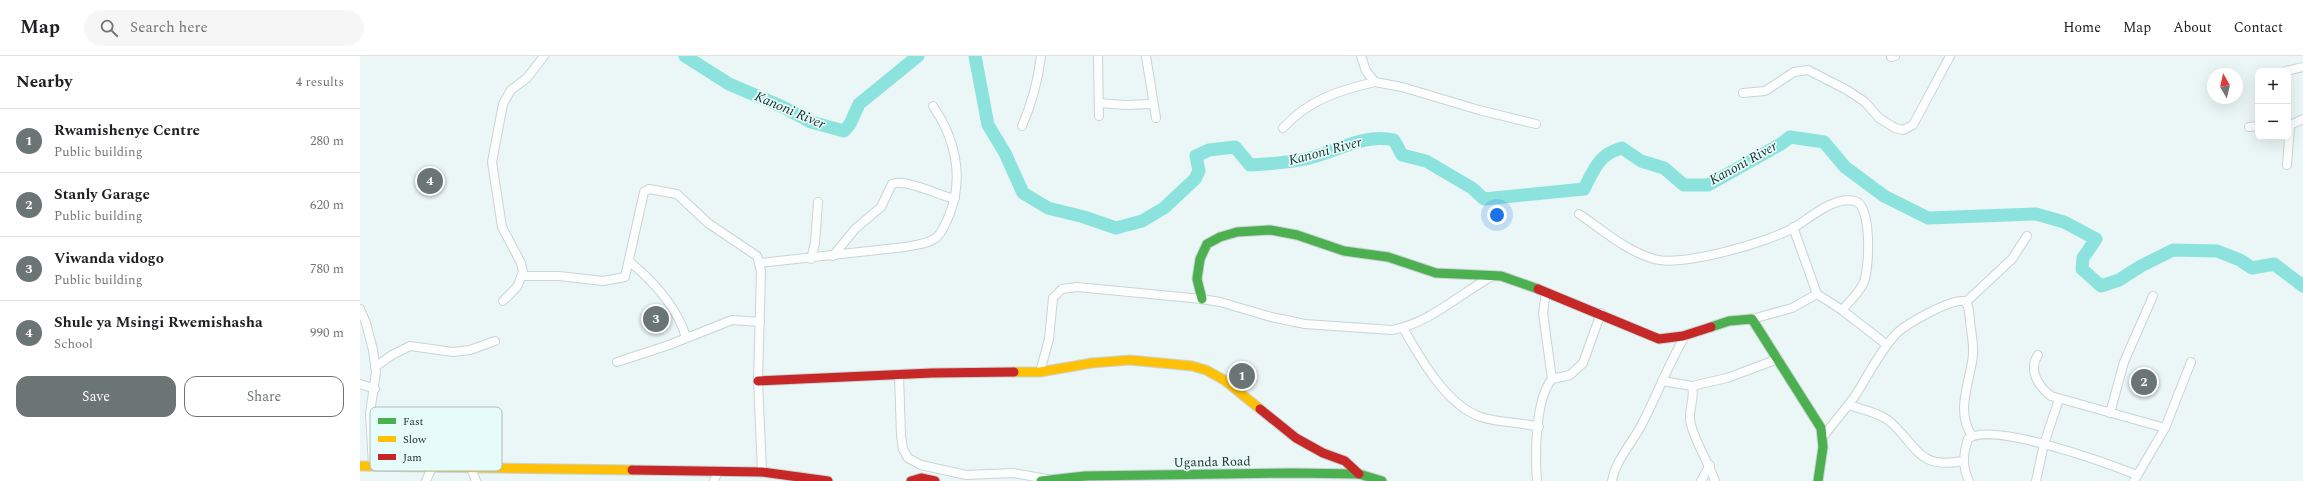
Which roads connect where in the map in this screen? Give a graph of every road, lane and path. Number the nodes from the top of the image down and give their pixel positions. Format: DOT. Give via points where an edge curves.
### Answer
graph roads {
  1 [pos="544,56"];
  2 [pos="1041,56"];
  3 [pos="1098,56"];
  4 [pos="1146,56"];
  5 [pos="1361,56"];
  6 [pos="1950,56"];
  7 [pos="2303,67"];
  8 [pos="2291,70"];
  9 [pos="1375,82"];
  10 [pos="1743,93"];
  11 [pos="1099,103"];
  12 [pos="1154,104"];
  13 [pos="933,106"];
  14 [pos="1099,116"];
  15 [pos="1156,118"];
  16 [pos="2303,119"];
  17 [pos="1536,124"];
  18 [pos="2291,125"];
  19 [pos="1022,126"];
  20 [pos="2255,126"];
  21 [pos="2249,127"];
  22 [pos="1284,128"];
  23 [pos="2288,140"];
  24 [pos="2287,165"];
  25 [pos="955,199"];
  26 [pos="818,202"];
  27 [pos="1579,214"];
  28 [pos="1793,227"];
  29 [pos="2027,236"];
  30 [pos="833,256"];
  31 [pos="811,259"];
  32 [pos="630,262"];
  33 [pos="760,263"];
  34 [pos="1494,275"];
  35 [pos="523,276"];
  36 [pos="1546,292"];
  37 [pos="1817,294"];
  38 [pos="2153,296"];
  39 [pos="1202,299"];
  40 [pos="503,301"];
  41 [pos="1966,302"];
  42 [pos="360,309"];
  43 [pos="1842,310"];
  44 [pos="1601,313"];
  45 [pos="1752,319"];
  46 [pos="760,322"];
  47 [pos="1403,328"];
  48 [pos="1685,336"];
  49 [pos="686,337"];
  50 [pos="495,341"];
  51 [pos="1887,345"];
  52 [pos="2038,355"];
  53 [pos="1778,358"];
  54 [pos="617,362"];
  55 [pos="2191,362"];
  56 [pos="375,367"];
  57 [pos="1040,372"];
  58 [pos="899,375"];
  59 [pos="1552,379"];
  60 [pos="758,381"];
  61 [pos="1662,381"];
  62 [pos="360,384"];
  63 [pos="1692,386"];
  64 [pos="375,389"];
  65 [pos="2059,398"];
  66 [pos="1848,405"];
  67 [pos="371,407"];
  68 [pos="2110,412"];
  69 [pos="1539,427"];
  70 [pos="2164,428"];
  71 [pos="1972,436"];
  72 [pos="1823,437"];
  73 [pos="2044,444"];
  74 [pos="1963,461"];
  75 [pos="1710,465"];
  76 [pos="502,468"];
  77 [pos="430,471"];
  78 [pos="472,471"];
  79 [pos="718,471"];
  80 [pos="762,472"];
  81 [pos="1359,474"];
  82 [pos="2135,478"];
  83 [pos="426,481"];
  84 [pos="476,481"];
  85 [pos="714,481"];
  86 [pos="828,481"];
  87 [pos="911,481"];
  88 [pos="935,481"];
  89 [pos="1046,481"];
  90 [pos="1382,481"];
  91 [pos="1537,481"];
  92 [pos="1612,481"];
  93 [pos="1701,481"];
  94 [pos="1715,481"];
  95 [pos="1818,481"];
  96 [pos="1968,481"];
  97 [pos="2036,481"];
  1 -- 35 [label="street" via="527,78 512,90 503,104 492,162 502,226 521,263"];
  2 -- 19 [label="street" via="1032,104"];
  3 -- 11 [label="street"];
  4 -- 12 [label="street"];
  5 -- 9 [label="street" via="1366,71"];
  6 -- 10 [label="street" via="1913,125 1903,130 1879,118 1865,102 1847,90 1808,70 1794,72 1765,91"];
  7 -- 8 [label="street"];
  9 -- 17 [label="street"];
  9 -- 22 [label="street" via="1320,99 1303,109"];
  11 -- 12 [label="street"];
  11 -- 14 [label="street"];
  12 -- 15 [label="street"];
  13 -- 25 [label="street" via="944,123 954,150 957,166"];
  16 -- 18 [label="street"];
  20 -- 21 [label="street"];
  23 -- 24 [label="street"];
  25 -- 30 [label="street" via="943,228 929,241 905,247"];
  25 -- 30 [label="street" via="894,182 888,188 881,207 856,229"];
  26 -- 31 [label="street" via="815,243"];
  27 -- 28 [label="street" via="1622,244 1656,260 1673,260 1736,249"];
  28 -- 37 [label="street"];
  28 -- 43 [label="street" via="1838,203 1855,201 1863,208 1868,248 1866,273 1863,284"];
  29 -- 41 [label="street" via="2012,259"];
  30 -- 31 [label="street"];
  31 -- 33 [label="street"];
  32 -- 33 [label="street" via="644,192 649,189 678,194 708,223 752,252"];
  32 -- 35 [label="street" via="625,277 613,280"];
  32 -- 49 [label="street" via="666,299 683,326"];
  33 -- 46 [label="street"];
  34 -- 36 [label="main road" via="1521,281"];
  34 -- 39 [label="main road" via="1436,273 1388,257 1344,251 1297,235 1270,230 1237,232 1207,244 1200,259 1197,279"];
  34 -- 47 [label="street" via="1436,313"];
  35 -- 40 [label="street" via="517,287"];
  36 -- 44 [label="main road"];
  36 -- 59 [label="street" via="1543,313"];
  37 -- 43 [label="street"];
  37 -- 45 [label="street" via="1792,308"];
  38 -- 68 [label="street" via="2124,362"];
  39 -- 47 [label="street" via="1305,324 1365,330"];
  39 -- 57 [label="street" via="1077,287 1062,289 1053,298 1049,339"];
  41 -- 51 [label="street" via="1960,300 1950,303 1914,322 1897,333"];
  41 -- 71 [label="street" via="1973,353 1963,415"];
  42 -- 56 [label="street" via="366,323"];
  43 -- 51 [label="street"];
  44 -- 48 [label="main road" via="1660,339"];
  44 -- 59 [label="street" via="1583,363 1570,375"];
  45 -- 48 [label="main road" via="1734,320"];
  45 -- 53 [label="main road"];
  46 -- 49 [label="street" via="732,320"];
  46 -- 60 [label="street"];
  47 -- 69 [label="street" via="1437,380 1467,409 1494,420"];
  48 -- 61 [label="street"];
  49 -- 54 [label="street"];
  50 -- 56 [label="street" via="470,350 453,352 410,346"];
  51 -- 66 [label="street"];
  52 -- 65 [label="street" via="2033,364 2035,375 2045,391"];
  53 -- 63 [label="street" via="1727,378"];
  53 -- 72 [label="main road" via="1813,414"];
  55 -- 70 [label="street"];
  56 -- 64 [label="street"];
  57 -- 58 [label="main road"];
  57 -- 81 [label="main road" via="1092,363 1130,360 1192,366 1206,370 1233,386 1296,438 1345,462"];
  58 -- 60 [label="main road"];
  58 -- 89 [label="street" via="903,449 908,458 921,465 966,475 1013,474"];
  59 -- 69 [label="street" via="1545,390"];
  60 -- 80 [label="street"];
  61 -- 63 [label="street"];
  61 -- 92 [label="street" via="1642,425 1615,470"];
  62 -- 64 [label="street"];
  63 -- 75 [label="street" via="1692,429"];
  64 -- 67 [label="street"];
  65 -- 68 [label="street"];
  65 -- 73 [label="street"];
  66 -- 72 [label="street"];
  66 -- 74 [label="street" via="1883,416 1917,452 1932,461 1941,464"];
  68 -- 70 [label="street"];
  69 -- 91 [label="street"];
  70 -- 82 [label="street"];
  71 -- 73 [label="street" via="1991,435"];
  71 -- 74 [label="street" via="1965,448"];
  72 -- 95 [label="main road"];
  73 -- 82 [label="street"];
  73 -- 97 [label="street"];
  74 -- 96 [label="street"];
  75 -- 93 [label="street"];
  75 -- 94 [label="street"];
  76 -- 79 [label="main road"];
  77 -- 83 [label="street"];
  78 -- 84 [label="street"];
  79 -- 80 [label="main road"];
  79 -- 85 [label="street"];
  80 -- 86 [label="main road"];
  81 -- 89 [label="main road, Uganda Road" via="1085,476"];
  81 -- 90 [label="main road, Uganda Road"];
  87 -- 88 [label="main road" via="922,478"];
}
